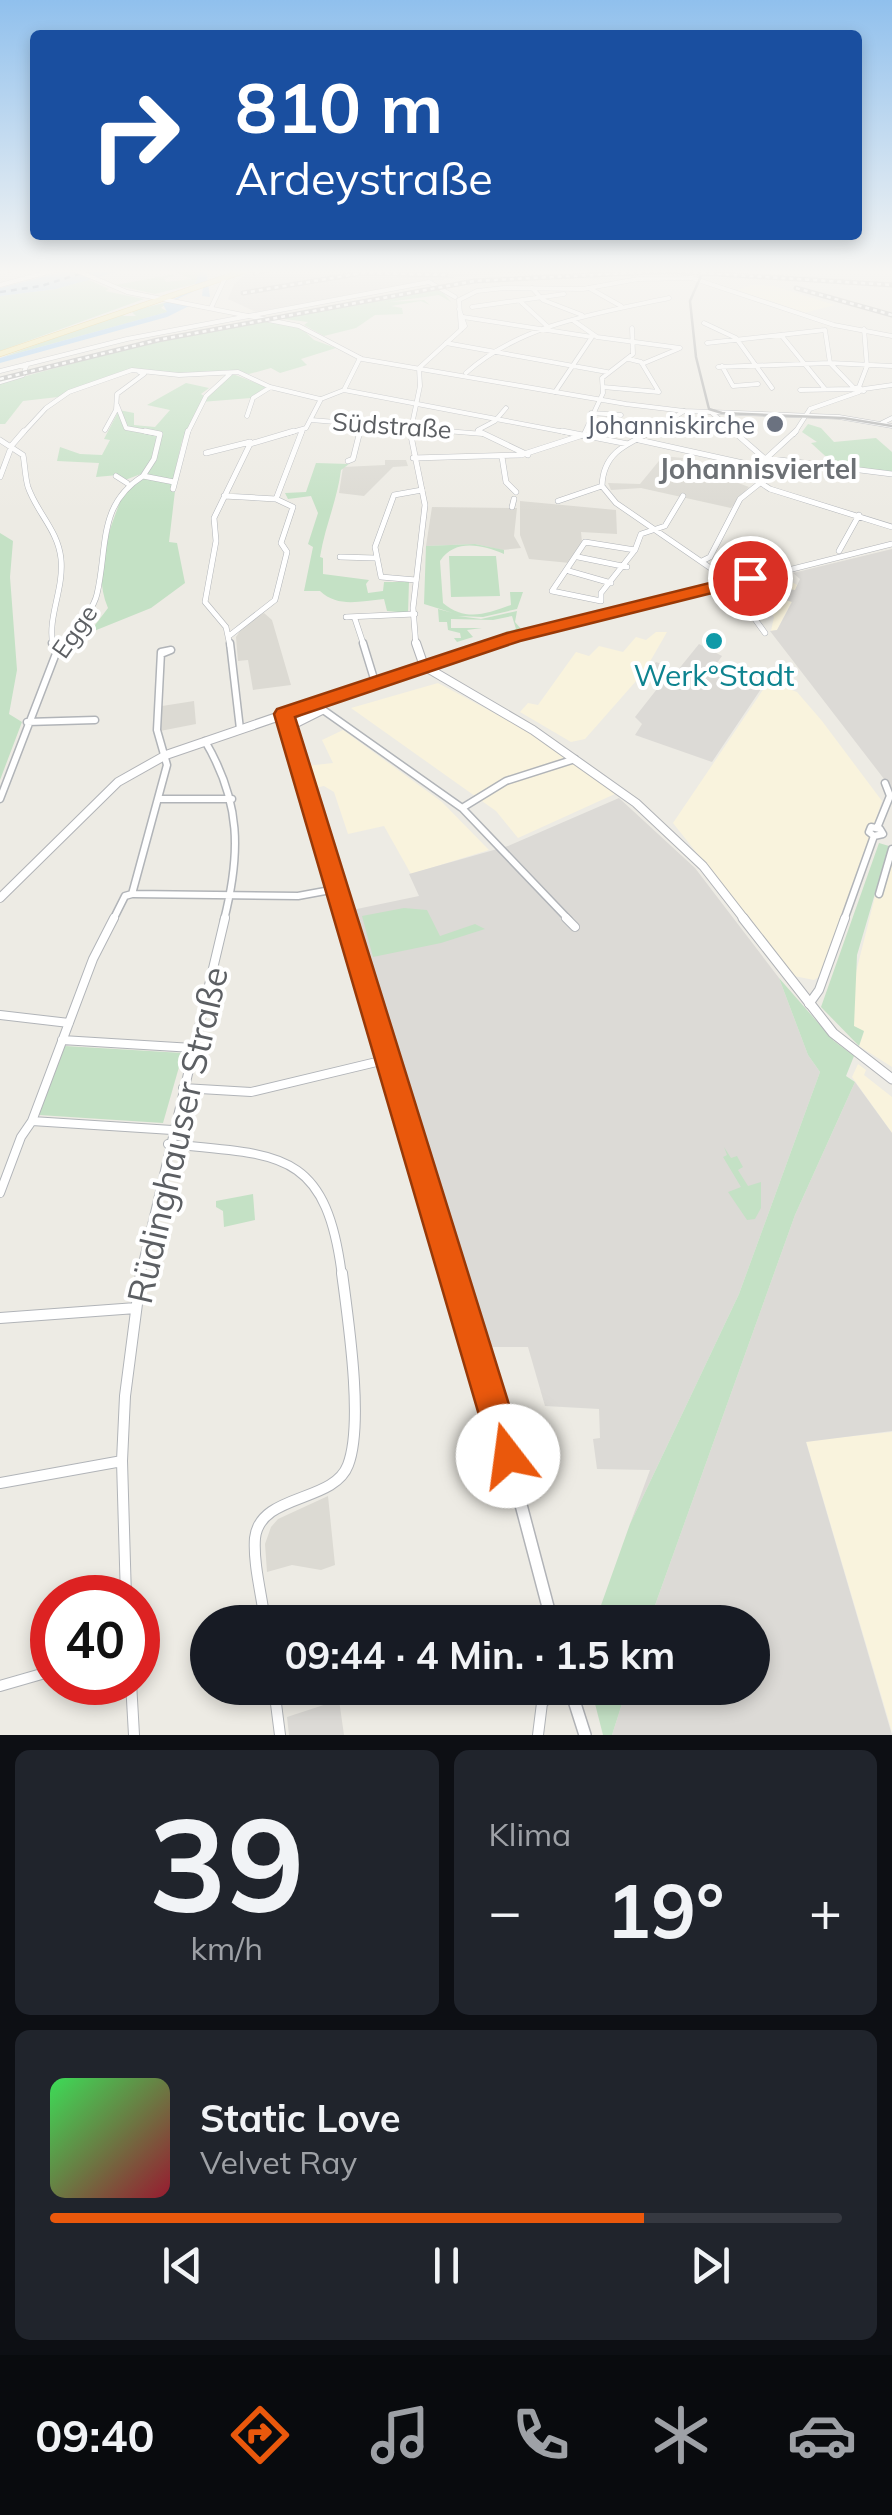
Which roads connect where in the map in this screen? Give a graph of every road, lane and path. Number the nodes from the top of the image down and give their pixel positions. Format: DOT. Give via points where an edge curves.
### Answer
graph roads {
  1 [pos="85,350"];
  2 [pos="344,350"];
  3 [pos="439,350"];
  4 [pos="484,350"];
  5 [pos="583,350"];
  6 [pos="634,350"];
  7 [pos="675,350"];
  8 [pos="745,350"];
  9 [pos="794,350"];
  10 [pos="828,350"];
  11 [pos="865,350"];
  12 [pos="490,351"];
  13 [pos="360,358"];
  14 [pos="629,359"];
  15 [pos="830,363"];
  16 [pos="27,364"];
  17 [pos="642,364"];
  18 [pos="805,364"];
  19 [pos="571,366"];
  20 [pos="756,366"];
  21 [pos="867,366"];
  22 [pos="892,366"];
  23 [pos="419,368"];
  24 [pos="0,370"];
  25 [pos="441,372"];
  26 [pos="607,372"];
  27 [pos="122,373"];
  28 [pos="242,373"];
  29 [pos="466,375"];
  30 [pos="421,378"];
  31 [pos="0,382"];
  32 [pos="892,385"];
  33 [pos="270,388"];
  34 [pos="603,388"];
  35 [pos="825,389"];
  36 [pos="857,389"];
  37 [pos="344,390"];
  38 [pos="800,390"];
  39 [pos="556,392"];
  40 [pos="320,399"];
  41 [pos="598,400"];
  42 [pos="418,404"];
  43 [pos="117,405"];
  44 [pos="506,408"];
  45 [pos="684,411"];
  46 [pos="711,412"];
  47 [pos="591,413"];
  48 [pos="621,415"];
  49 [pos="806,415"];
  50 [pos="247,416"];
  51 [pos="496,419"];
  52 [pos="311,420"];
  53 [pos="674,420"];
  54 [pos="892,422"];
  55 [pos="362,423"];
  56 [pos="725,425"];
  57 [pos="410,426"];
  58 [pos="105,430"];
  59 [pos="303,430"];
  60 [pos="477,431"];
  61 [pos="584,434"];
  62 [pos="638,439"];
  63 [pos="0,440"];
  64 [pos="252,442"];
  65 [pos="628,444"];
  66 [pos="11,447"];
  67 [pos="206,453"];
  68 [pos="528,455"];
  69 [pos="502,457"];
  70 [pos="413,458"];
  71 [pos="770,460"];
  72 [pos="348,461"];
  73 [pos="756,466"];
  74 [pos="892,474"];
  75 [pos="0,476"];
  76 [pos="116,476"];
  77 [pos="143,476"];
  78 [pos="127,483"];
  79 [pos="760,483"];
  80 [pos="602,486"];
  81 [pos="422,490"];
  82 [pos="224,496"];
  83 [pos="683,496"];
  84 [pos="276,499"];
  85 [pos="558,501"];
  86 [pos="512,507"];
  87 [pos="859,515"];
  88 [pos="892,527"];
  89 [pos="655,529"];
  90 [pos="892,544"];
  91 [pos="635,550"];
  92 [pos="839,550"];
  93 [pos="340,557"];
  94 [pos="578,557"];
  95 [pos="375,558"];
  96 [pos="702,561"];
  97 [pos="628,568"];
  98 [pos="569,571"];
  99 [pos="416,580"];
  100 [pos="730,583"];
  101 [pos="611,584"];
  102 [pos="414,614"];
  103 [pos="346,618"];
  104 [pos="355,619"];
  105 [pos="226,626"];
  106 [pos="237,628"];
  107 [pos="766,633"];
  108 [pos="229,636"];
  109 [pos="57,651"];
  110 [pos="161,654"];
  111 [pos="424,666"];
  112 [pos="376,682"];
  113 [pos="314,704"];
  114 [pos="322,710"];
  115 [pos="284,714"];
  116 [pos="95,720"];
  117 [pos="27,722"];
  118 [pos="288,727"];
  119 [pos="240,728"];
  120 [pos="205,741"];
  121 [pos="166,755"];
  122 [pos="572,756"];
  123 [pos="885,783"];
  124 [pos="0,799"];
  125 [pos="158,800"];
  126 [pos="232,800"];
  127 [pos="462,808"];
  128 [pos="878,833"];
  129 [pos="892,837"];
  130 [pos="892,850"];
  131 [pos="336,888"];
  132 [pos="132,894"];
  133 [pos="879,894"];
  134 [pos="232,896"];
  135 [pos="0,898"];
  136 [pos="575,927"];
  137 [pos="822,982"];
  138 [pos="799,994"];
  139 [pos="808,1005"];
  140 [pos="0,1015"];
  141 [pos="69,1023"];
  142 [pos="62,1040"];
  143 [pos="193,1048"];
  144 [pos="389,1059"];
  145 [pos="892,1079"];
  146 [pos="183,1088"];
  147 [pos="32,1121"];
  148 [pos="172,1130"];
  149 [pos="168,1144"];
  150 [pos="0,1193"];
  151 [pos="136,1308"];
  152 [pos="0,1318"];
  153 [pos="122,1461"];
  154 [pos="0,1483"];
  155 [pos="125,1575"];
  156 [pos="263,1605"];
  157 [pos="548,1605"];
  158 [pos="30,1677"];
  159 [pos="0,1686"];
  160 [pos="132,1705"];
  161 [pos="276,1705"];
  162 [pos="542,1705"];
  163 [pos="575,1705"];
  164 [pos="134,1735"];
  165 [pos="280,1735"];
  166 [pos="538,1735"];
  167 [pos="585,1735"];
  1 -- 16 [label="street"];
  2 -- 13 [label="main road"];
  3 -- 23 [label="main road"];
  4 -- 12 [label="street"];
  5 -- 19 [label="street"];
  6 -- 14 [label="street"];
  7 -- 17 [label="street"];
  8 -- 20 [label="street"];
  9 -- 18 [label="street"];
  10 -- 15 [label="street"];
  11 -- 21 [label="street"];
  12 -- 19 [label="street"];
  12 -- 29 [label="street"];
  13 -- 23 [label="main road"];
  13 -- 37 [label="street"];
  14 -- 17 [label="street"];
  14 -- 26 [label="street"];
  15 -- 18 [label="street"];
  15 -- 21 [label="street"];
  15 -- 36 [label="street"];
  16 -- 24 [label="street"];
  16 -- 31 [label="street" via="23,375"];
  17 -- 34 [label="street" via="658,390"];
  18 -- 20 [label="street"];
  18 -- 35 [label="street"];
  19 -- 26 [label="street"];
  19 -- 39 [label="street"];
  20 -- 20 [label="street" via="766,385 733,386 720,366"];
  21 -- 22 [label="street"];
  21 -- 36 [label="street"];
  23 -- 25 [label="main road"];
  23 -- 30 [label="main road"];
  25 -- 29 [label="main road"];
  25 -- 30 [label="main road"];
  26 -- 34 [label="street"];
  27 -- 28 [label="street"];
  27 -- 43 [label="street" via="144,374 120,391"];
  27 -- 66 [label="street" via="65,394"];
  28 -- 33 [label="street"];
  28 -- 77 [label="street" via="228,374 205,394 182,446 174,486"];
  29 -- 39 [label="main road"];
  30 -- 42 [label="main road"];
  32 -- 36 [label="street"];
  33 -- 40 [label="street"];
  33 -- 50 [label="street" via="255,396"];
  34 -- 41 [label="street"];
  35 -- 36 [label="street"];
  35 -- 38 [label="street"];
  36 -- 49 [label="street"];
  37 -- 40 [label="street"];
  37 -- 42 [label="street"];
  39 -- 41 [label="main road"];
  40 -- 52 [label="street"];
  41 -- 45 [label="main road"];
  41 -- 47 [label="street"];
  42 -- 51 [label="street"];
  42 -- 57 [label="main road"];
  43 -- 58 [label="street"];
  43 -- 77 [label="street" via="126,428 160,434"];
  44 -- 51 [label="street"];
  45 -- 46 [label="main road"];
  45 -- 53 [label="street"];
  46 -- 49 [label="main road"];
  46 -- 56 [label="street"];
  47 -- 48 [label="street"];
  47 -- 61 [label="street"];
  49 -- 54 [label="main road"];
  49 -- 71 [label="street"];
  51 -- 60 [label="street"];
  51 -- 61 [label="street"];
  52 -- 55 [label="street, Südstraße"];
  52 -- 59 [label="street"];
  53 -- 56 [label="street"];
  53 -- 62 [label="street"];
  55 -- 57 [label="street, Südstraße"];
  55 -- 72 [label="street"];
  56 -- 71 [label="street"];
  57 -- 60 [label="street, Südstraße"];
  57 -- 70 [label="main road"];
  59 -- 64 [label="street"];
  59 -- 84 [label="street"];
  60 -- 68 [label="street, Südstraße"];
  61 -- 65 [label="street"];
  61 -- 68 [label="street"];
  62 -- 65 [label="street"];
  62 -- 73 [label="street"];
  63 -- 66 [label="street"];
  64 -- 67 [label="street"];
  64 -- 82 [label="street"];
  65 -- 80 [label="street" via="608,458"];
  66 -- 75 [label="street"];
  66 -- 109 [label="street" via="24,455 28,487 55,532 62,593 49,634"];
  68 -- 69 [label="street"];
  69 -- 70 [label="street"];
  69 -- 86 [label="street" via="515,496"];
  70 -- 81 [label="main road"];
  71 -- 73 [label="street"];
  71 -- 74 [label="street"];
  73 -- 79 [label="street"];
  76 -- 78 [label="street"];
  77 -- 78 [label="street"];
  78 -- 109 [label="street, Egge" via="101,548 97,598"];
  79 -- 87 [label="street"];
  79 -- 96 [label="street" via="743,495 710,558"];
  80 -- 85 [label="street"];
  80 -- 89 [label="street"];
  81 -- 95 [label="street" via="394,495"];
  81 -- 99 [label="main road"];
  82 -- 84 [label="street"];
  82 -- 105 [label="street" via="212,522 216,542 206,602"];
  83 -- 89 [label="street" via="666,525"];
  84 -- 106 [label="street" via="293,507 281,544 287,552 277,596"];
  87 -- 88 [label="street"];
  87 -- 92 [label="street"];
  89 -- 91 [label="street" via="642,534"];
  89 -- 96 [label="street"];
  90 -- 100 [label="main road"];
  91 -- 94 [label="street" via="584,542"];
  91 -- 97 [label="street"];
  93 -- 95 [label="street"];
  94 -- 97 [label="street"];
  94 -- 98 [label="street"];
  95 -- 99 [label="street" via="381,577"];
  96 -- 100 [label="street"];
  97 -- 101 [label="street"];
  98 -- 101 [label="street"];
  98 -- 101 [label="street" via="552,591 601,602"];
  99 -- 102 [label="main road"];
  100 -- 107 [label="street"];
  100 -- 111 [label="main road" via="515,636"];
  102 -- 103 [label="street"];
  102 -- 111 [label="main road"];
  104 -- 112 [label="street"];
  105 -- 106 [label="street"];
  105 -- 108 [label="street"];
  106 -- 108 [label="street"];
  108 -- 119 [label="street"];
  109 -- 117 [label="street, Egge"];
  110 -- 121 [label="street" via="156,730"];
  111 -- 112 [label="main road"];
  111 -- 122 [label="main road"];
  112 -- 113 [label="main road"];
  113 -- 114 [label="street"];
  113 -- 115 [label="main road"];
  114 -- 118 [label="main road"];
  114 -- 127 [label="street"];
  115 -- 118 [label="main road"];
  115 -- 119 [label="main road"];
  116 -- 117 [label="street"];
  117 -- 124 [label="street, Egge"];
  118 -- 131 [label="main road"];
  119 -- 120 [label="main road"];
  120 -- 121 [label="main road"];
  120 -- 126 [label="street, Rüdinghauser Straße"];
  121 -- 125 [label="street"];
  121 -- 135 [label="main road" via="118,782"];
  122 -- 127 [label="street" via="506,780"];
  122 -- 138 [label="main road" via="624,792 703,866"];
  123 -- 128 [label="street" via="890,796"];
  125 -- 126 [label="street"];
  125 -- 132 [label="street"];
  126 -- 134 [label="street, Rüdinghauser Straße" via="238,859"];
  127 -- 136 [label="street"];
  128 -- 129 [label="street"];
  128 -- 137 [label="street"];
  130 -- 133 [label="street"];
  131 -- 134 [label="street" via="298,896"];
  131 -- 144 [label="main road"];
  132 -- 134 [label="street"];
  132 -- 141 [label="street" via="101,942"];
  134 -- 143 [label="street, Rüdinghauser Straße"];
  137 -- 138 [label="street"];
  137 -- 139 [label="street"];
  138 -- 139 [label="main road"];
  139 -- 145 [label="main road" via="841,1041"];
  140 -- 141 [label="street"];
  141 -- 142 [label="street"];
  142 -- 143 [label="street"];
  142 -- 147 [label="street"];
  143 -- 146 [label="street, Rüdinghauser Straße"];
  144 -- 146 [label="street" via="251,1092"];
  144 -- 157 [label="main road"];
  146 -- 148 [label="street, Rüdinghauser Straße"];
  147 -- 148 [label="street"];
  147 -- 150 [label="street"];
  148 -- 149 [label="street, Rüdinghauser Straße"];
  149 -- 151 [label="street, Rüdinghauser Straße"];
  149 -- 156 [label="street" via="261,1156 295,1169 324,1198 336,1237 352,1388 348,1466 337,1481 284,1505 257,1528"];
  151 -- 152 [label="street"];
  151 -- 153 [label="street, Rüdinghauser Straße"];
  153 -- 154 [label="street"];
  153 -- 155 [label="street, Rüdinghauser Straße"];
  158 -- 159 [label="street"];
  160 -- 164 [label="street"];
  161 -- 165 [label="street"];
  162 -- 166 [label="street"];
  163 -- 167 [label="main road"];
}
